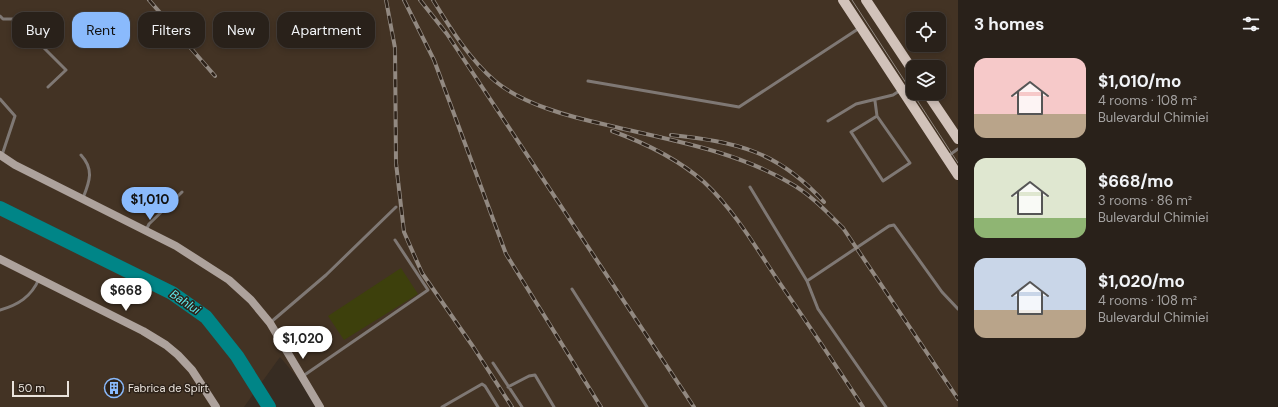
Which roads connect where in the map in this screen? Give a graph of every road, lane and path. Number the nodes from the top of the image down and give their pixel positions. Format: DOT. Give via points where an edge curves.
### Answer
graph roads {
  1 [pos="843,0"];
  2 [pos="866,0"];
  3 [pos="0,16"];
  4 [pos="860,27"];
  5 [pos="906,60"];
  6 [pos="588,81"];
  7 [pos="906,87"];
  8 [pos="48,88"];
  9 [pos="902,90"];
  10 [pos="0,99"];
  11 [pos="932,100"];
  12 [pos="875,101"];
  13 [pos="877,116"];
  14 [pos="828,121"];
  15 [pos="958,139"];
  16 [pos="958,149"];
  17 [pos="81,154"];
  18 [pos="1,156"];
  19 [pos="946,157"];
  20 [pos="958,175"];
  21 [pos="750,187"];
  22 [pos="182,192"];
  23 [pos="82,199"];
  24 [pos="396,207"];
  25 [pos="146,230"];
  26 [pos="395,240"];
  27 [pos="0,259"];
  28 [pos="39,279"];
  29 [pos="807,281"];
  30 [pos="572,289"];
  31 [pos="958,309"];
  32 [pos="0,310"];
  33 [pos="270,323"];
  34 [pos="493,363"];
  35 [pos="301,376"];
  36 [pos="508,387"];
  37 [pos="216,407"];
  38 [pos="320,407"];
  39 [pos="442,407"];
  40 [pos="498,407"];
  41 [pos="522,407"];
  42 [pos="554,407"];
  43 [pos="647,407"];
  44 [pos="886,407"];
  1 -- 4 [label="main road"];
  2 -- 5 [label="main road"];
  3 -- 8 [label="lane" via="3,19 14,19 66,70"];
  4 -- 6 [label="lane" via="739,108"];
  4 -- 9 [label="main road"];
  7 -- 9 [label="lane"];
  9 -- 12 [label="lane" via="893,96"];
  9 -- 19 [label="main road"];
  10 -- 18 [label="lane" via="15,116 5,152"];
  11 -- 15 [label="main road"];
  12 -- 13 [label="lane"];
  12 -- 14 [label="lane" via="856,104"];
  13 -- 13 [label="lane" via="910,163 884,181 851,132"];
  16 -- 19 [label="lane"];
  17 -- 23 [label="lane" via="91,174"];
  18 -- 23 [label="street"];
  19 -- 20 [label="main road"];
  21 -- 29 [label="lane"];
  22 -- 25 [label="lane"];
  23 -- 25 [label="street"];
  24 -- 33 [label="lane" via="326,275"];
  25 -- 33 [label="street" via="229,280 251,300"];
  26 -- 35 [label="lane" via="428,290"];
  27 -- 28 [label="street"];
  28 -- 32 [label="lane" via="36,287 22,302"];
  28 -- 37 [label="street" via="143,331 166,346 192,370"];
  29 -- 31 [label="lane" via="894,225 942,292"];
  29 -- 44 [label="lane" via="818,309"];
  30 -- 43 [label="lane"];
  33 -- 35 [label="street"];
  34 -- 36 [label="lane"];
  35 -- 38 [label="street"];
  36 -- 41 [label="lane"];
  36 -- 42 [label="lane" via="535,375"];
  39 -- 40 [label="lane" via="482,384"];
}
